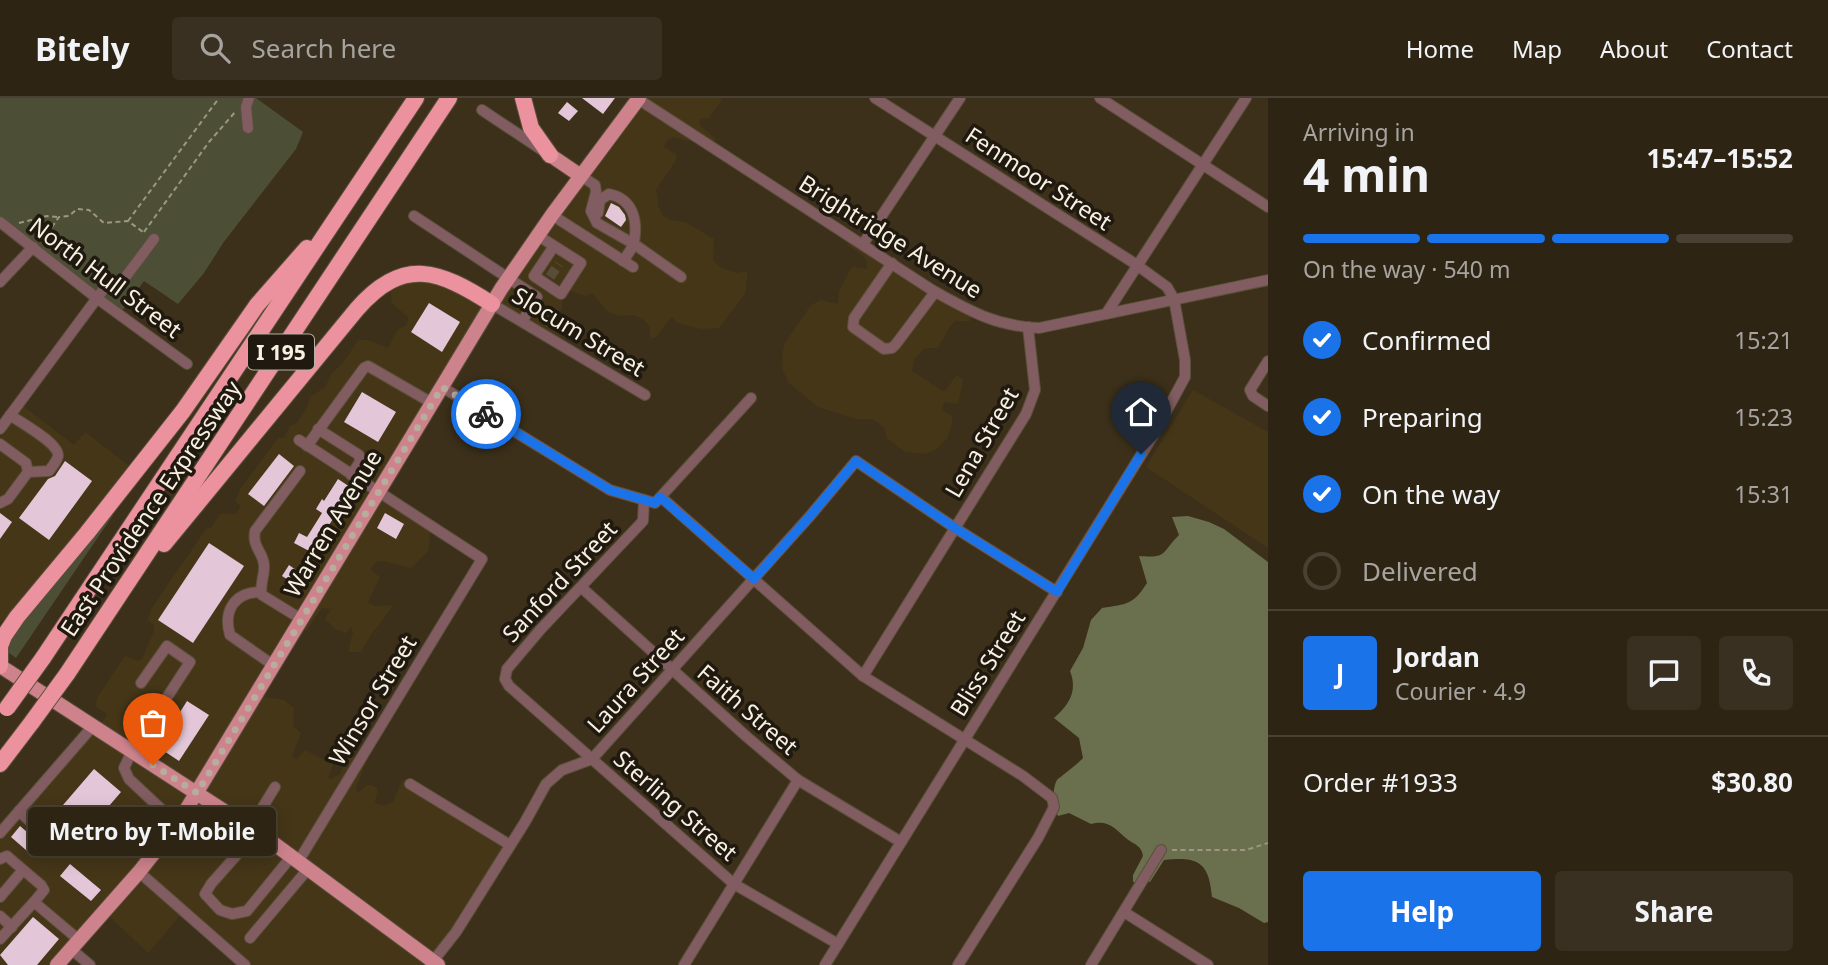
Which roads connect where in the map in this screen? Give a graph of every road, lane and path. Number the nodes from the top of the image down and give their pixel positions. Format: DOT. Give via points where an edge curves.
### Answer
graph roads {
  1 [pos="219,98"];
  2 [pos="416,98"];
  3 [pos="449,98"];
  4 [pos="523,98"];
  5 [pos="875,98"];
  6 [pos="960,98"];
  7 [pos="1100,98"];
  8 [pos="1246,98"];
  9 [pos="639,99"];
  10 [pos="245,102"];
  11 [pos="482,110"];
  12 [pos="248,128"];
  13 [pos="936,136"];
  14 [pos="550,155"];
  15 [pos="1202,164"];
  16 [pos="581,176"];
  17 [pos="350,199"];
  18 [pos="1268,207"];
  19 [pos="552,215"];
  20 [pos="414,216"];
  21 [pos="59,218"];
  22 [pos="128,221"];
  23 [pos="2,224"];
  24 [pos="537,235"];
  25 [pos="154,239"];
  26 [pos="631,242"];
  27 [pos="863,244"];
  28 [pos="554,246"];
  29 [pos="34,248"];
  30 [pos="566,253"];
  31 [pos="892,263"];
  32 [pos="559,264"];
  33 [pos="1136,265"];
  34 [pos="681,277"];
  35 [pos="508,279"];
  36 [pos="548,280"];
  37 [pos="1268,280"];
  38 [pos="0,282"];
  39 [pos="935,292"];
  40 [pos="537,297"];
  41 [pos="98,299"];
  42 [pos="1174,299"];
  43 [pos="492,304"];
  44 [pos="1106,314"];
  45 [pos="523,320"];
  46 [pos="1028,327"];
  47 [pos="1268,361"];
  48 [pos="187,364"];
  49 [pos="442,387"];
  50 [pos="645,396"];
  51 [pos="751,398"];
  52 [pos="432,403"];
  53 [pos="1268,406"];
  54 [pos="10,415"];
  55 [pos="0,429"];
  56 [pos="318,429"];
  57 [pos="0,444"];
  58 [pos="300,471"];
  59 [pos="28,472"];
  60 [pos="351,475"];
  61 [pos="378,492"];
  62 [pos="660,497"];
  63 [pos="644,500"];
  64 [pos="0,503"];
  65 [pos="955,528"];
  66 [pos="754,579"];
  67 [pos="582,588"];
  68 [pos="261,592"];
  69 [pos="1057,592"];
  70 [pos="113,606"];
  71 [pos="17,617"];
  72 [pos="301,619"];
  73 [pos="0,628"];
  74 [pos="273,665"];
  75 [pos="0,666"];
  76 [pos="672,670"];
  77 [pos="505,675"];
  78 [pos="863,676"];
  79 [pos="141,683"];
  80 [pos="4,713"];
  81 [pos="93,726"];
  82 [pos="963,741"];
  83 [pos="132,751"];
  84 [pos="592,759"];
  85 [pos="0,764"];
  86 [pos="798,780"];
  87 [pos="410,784"];
  88 [pos="275,787"];
  89 [pos="197,793"];
  90 [pos="19,811"];
  91 [pos="177,824"];
  92 [pos="39,830"];
  93 [pos="254,830"];
  94 [pos="0,833"];
  95 [pos="901,842"];
  96 [pos="1268,843"];
  97 [pos="510,845"];
  98 [pos="1161,850"];
  99 [pos="0,859"];
  100 [pos="299,863"];
  101 [pos="23,870"];
  102 [pos="139,872"];
  103 [pos="734,884"];
  104 [pos="0,897"];
  105 [pos="34,902"];
  106 [pos="1124,912"];
  107 [pos="0,916"];
  108 [pos="12,927"];
  109 [pos="0,939"];
  110 [pos="250,939"];
  111 [pos="838,944"];
  112 [pos="75,945"];
  113 [pos="433,964"];
  114 [pos="57,965"];
  115 [pos="90,965"];
  116 [pos="245,965"];
  117 [pos="684,965"];
  118 [pos="825,965"];
  119 [pos="958,965"];
  120 [pos="1091,965"];
  121 [pos="1208,965"];
  1 -- 22 [label="path"];
  2 -- 17 [label="highway, East Providence Expressway / I 195"];
  3 -- 70 [label="highway, East Providence Expressway / I 195"];
  4 -- 14 [label="highway" via="531,128"];
  5 -- 13 [label="street, Fenmoor Street"];
  6 -- 13 [label="street"];
  7 -- 15 [label="street"];
  8 -- 15 [label="street"];
  9 -- 16 [label="main road, Warren Avenue"];
  9 -- 27 [label="street, Brightridge Avenue"];
  10 -- 12 [label="street"];
  10 -- 22 [label="path" via="214,135 144,232"];
  11 -- 14 [label="street"];
  13 -- 27 [label="street"];
  13 -- 33 [label="street, Fenmoor Street"];
  14 -- 16 [label="main road"];
  15 -- 18 [label="street"];
  15 -- 33 [label="street"];
  16 -- 19 [label="main road, Warren Avenue"];
  16 -- 26 [label="street" via="595,186 591,204 597,223"];
  17 -- 71 [label="highway" via="257,305 183,411"];
  17 -- 80 [label="highway, East Providence Expressway / I 195, bridge"];
  19 -- 24 [label="main road, Warren Avenue"];
  19 -- 26 [label="street" via="628,264"];
  20 -- 35 [label="street"];
  21 -- 22 [label="path" via="77,209 89,210 104,223"];
  21 -- 23 [label="path"];
  21 -- 29 [label="path"];
  23 -- 29 [label="street, North Hull Street"];
  24 -- 28 [label="street"];
  24 -- 35 [label="main road, Warren Avenue"];
  25 -- 41 [label="street" via="121,283 109,284"];
  26 -- 34 [label="street"];
  27 -- 31 [label="street, Brightridge Avenue"];
  28 -- 30 [label="street"];
  28 -- 36 [label="street" via="534,276"];
  29 -- 38 [label="street"];
  29 -- 41 [label="street, North Hull Street"];
  30 -- 32 [label="street"];
  30 -- 36 [label="street" via="581,262 561,294"];
  31 -- 39 [label="street, Brightridge Avenue"];
  31 -- 39 [label="street" via="854,318 853,327 884,349 892,348"];
  33 -- 42 [label="street, Fenmoor Street" via="1167,287"];
  33 -- 44 [label="street"];
  35 -- 40 [label="street"];
  35 -- 43 [label="main road, Warren Avenue"];
  36 -- 40 [label="street"];
  37 -- 42 [label="street, Brightridge Avenue"];
  39 -- 46 [label="street, Brightridge Avenue" via="976,315"];
  40 -- 45 [label="street"];
  41 -- 48 [label="street, North Hull Street"];
  41 -- 54 [label="street"];
  42 -- 44 [label="street, Brightridge Avenue"];
  42 -- 69 [label="street, Bliss Street" via="1185,377"];
  43 -- 45 [label="street, Slocum Street"];
  43 -- 49 [label="main road, Warren Avenue"];
  43 -- 70 [label="highway" via="452,280 426,274 397,278 372,293"];
  44 -- 46 [label="street, Brightridge Avenue"];
  45 -- 50 [label="street, Slocum Street"];
  46 -- 65 [label="street, Lena Street" via="1035,380 1031,404"];
  47 -- 53 [label="street" via="1250,390"];
  49 -- 52 [label="main road, Warren Avenue"];
  49 -- 63 [label="street" via="610,490"];
  51 -- 62 [label="street"];
  52 -- 56 [label="street" via="368,366"];
  52 -- 61 [label="main road, Warren Avenue"];
  54 -- 55 [label="street"];
  54 -- 59 [label="street" via="58,452 49,471"];
  56 -- 60 [label="street" via="359,455 360,462"];
  56 -- 60 [label="street" via="303,443"];
  57 -- 59 [label="street" via="26,463"];
  58 -- 68 [label="street" via="255,531 253,542 264,564"];
  59 -- 64 [label="street"];
  60 -- 61 [label="street"];
  61 -- 72 [label="main road, Warren Avenue"];
  61 -- 100 [label="street, Winsor Street" via="482,559"];
  62 -- 63 [label="street" via="655,503"];
  62 -- 66 [label="street"];
  63 -- 67 [label="street, Sanford Street" via="643,521"];
  65 -- 66 [label="street, Laura Street" via="856,461"];
  65 -- 69 [label="street"];
  65 -- 78 [label="street, Lena Street"];
  66 -- 76 [label="street, Laura Street"];
  66 -- 78 [label="street"];
  67 -- 76 [label="street, Faith Street"];
  67 -- 77 [label="street, Sanford Street"];
  68 -- 72 [label="street"];
  68 -- 74 [label="street" via="233,602 226,623 230,635"];
  69 -- 82 [label="street, Bliss Street"];
  70 -- 85 [label="highway, East Providence Expressway / I 195, bridge"];
  71 -- 73 [label="highway"];
  71 -- 75 [label="highway" via="2,641"];
  72 -- 74 [label="main road, Warren Avenue"];
  74 -- 89 [label="main road, Warren Avenue"];
  75 -- 81 [label="main road"];
  76 -- 84 [label="street, Laura Street"];
  76 -- 86 [label="street, Faith Street"];
  77 -- 84 [label="street, Sterling Street" via="509,686"];
  78 -- 82 [label="street"];
  79 -- 83 [label="street" via="167,646 190,662"];
  81 -- 83 [label="main road"];
  81 -- 90 [label="street"];
  82 -- 95 [label="street, Bliss Street"];
  82 -- 119 [label="street" via="1023,776 1052,798 1054,807"];
  83 -- 89 [label="main road"];
  83 -- 91 [label="street" via="124,768 129,779"];
  84 -- 97 [label="street, Laura Street" via="562,770 546,784"];
  84 -- 103 [label="street, Sterling Street"];
  86 -- 95 [label="street, Faith Street"];
  86 -- 103 [label="street"];
  87 -- 97 [label="street"];
  88 -- 93 [label="street"];
  89 -- 91 [label="main road, Warren Avenue"];
  89 -- 93 [label="main road"];
  90 -- 92 [label="street"];
  90 -- 94 [label="street"];
  91 -- 102 [label="main road, Warren Avenue"];
  93 -- 100 [label="main road"];
  93 -- 100 [label="street" via="205,894 220,910 232,914 247,911"];
  95 -- 111 [label="street, Bliss Street"];
  96 -- 98 [label="path" via="1246,850"];
  97 -- 113 [label="street, Laura Street"];
  98 -- 106 [label="street"];
  99 -- 101 [label="street" via="7,856"];
  100 -- 110 [label="street"];
  100 -- 113 [label="main road"];
  101 -- 104 [label="street"];
  101 -- 105 [label="street" via="44,890"];
  102 -- 112 [label="main road, Warren Avenue"];
  102 -- 116 [label="street"];
  103 -- 111 [label="street, Sterling Street"];
  103 -- 117 [label="street"];
  105 -- 108 [label="street"];
  105 -- 112 [label="street"];
  106 -- 120 [label="street"];
  106 -- 121 [label="street"];
  107 -- 108 [label="street"];
  108 -- 109 [label="street"];
  111 -- 118 [label="street, Bliss Street"];
  112 -- 114 [label="main road, Warren Avenue"];
  112 -- 115 [label="street"];
}
